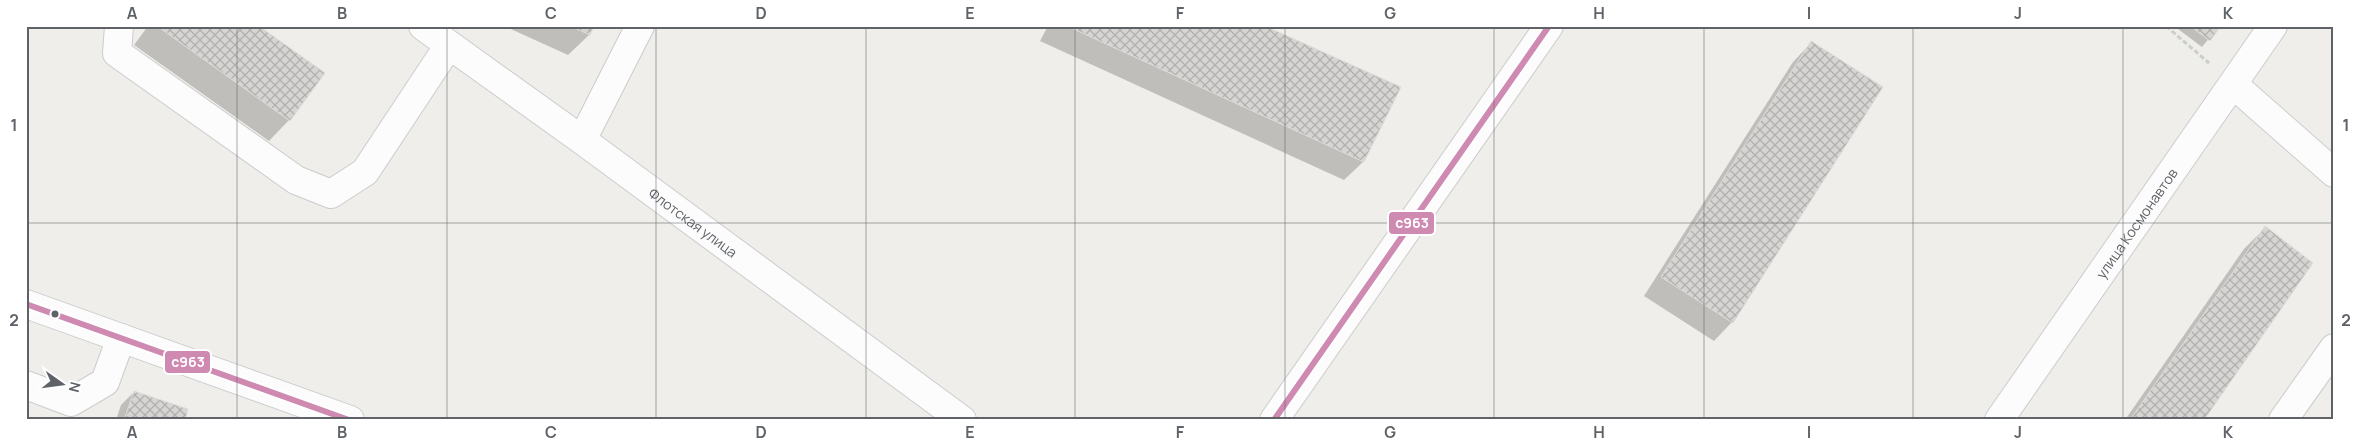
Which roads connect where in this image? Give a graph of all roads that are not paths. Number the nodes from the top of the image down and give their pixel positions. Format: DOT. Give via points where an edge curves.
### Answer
graph roads {
  1 [pos="119,26"];
  2 [pos="423,26"];
  3 [pos="640,26"];
  4 [pos="1549,26"];
  5 [pos="2273,26"];
  6 [pos="449,45"];
  7 [pos="2234,85"];
  8 [pos="582,140"];
  9 [pos="2334,173"];
  10 [pos="26,304"];
  11 [pos="121,338"];
  12 [pos="2334,348"];
  13 [pos="26,385"];
  14 [pos="350,420"];
  15 [pos="962,420"];
  16 [pos="1274,420"];
  17 [pos="1999,420"];
  18 [pos="2284,420"];
  1 -- 6 [label="street" via="117,54 296,180 331,194 366,172"];
  2 -- 6 [label="street, Флотская улица"];
  3 -- 8 [label="street"];
  4 -- 16 [label="street"];
  5 -- 7 [label="street, улица Космонавтов"];
  6 -- 8 [label="street, Флотская улица"];
  7 -- 9 [label="street"];
  7 -- 17 [label="street, улица Космонавтов"];
  8 -- 15 [label="street, Флотская улица"];
  10 -- 11 [label="street"];
  11 -- 13 [label="street" via="105,382 71,402"];
  11 -- 14 [label="street"];
  12 -- 18 [label="street"];
}
